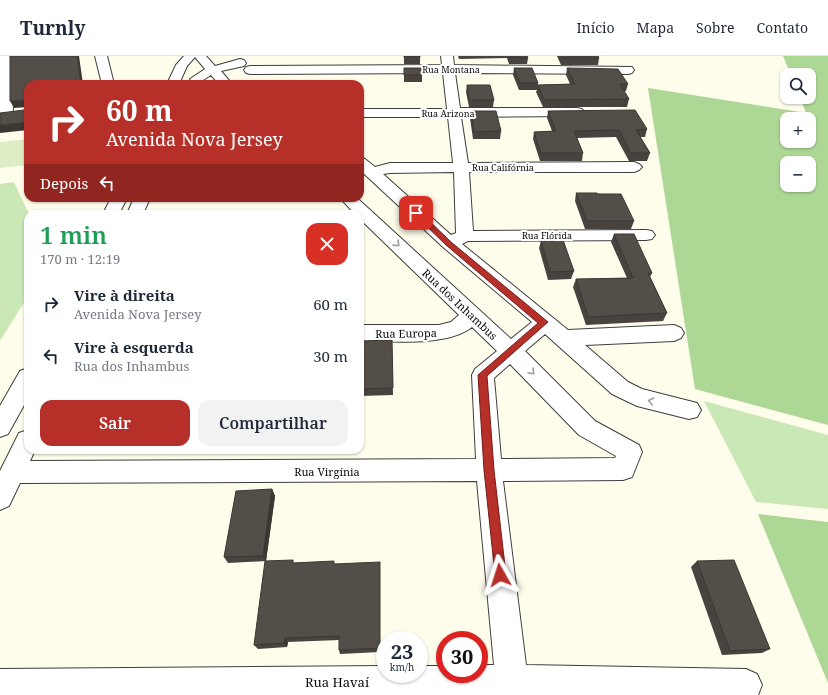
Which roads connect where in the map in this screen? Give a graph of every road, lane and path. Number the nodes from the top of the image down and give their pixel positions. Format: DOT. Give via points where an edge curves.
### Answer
graph roads {
  1 [pos="6,56"];
  2 [pos="101,56"];
  3 [pos="200,56"];
  4 [pos="230,56"];
  5 [pos="185,59"];
  6 [pos="448,62"];
  7 [pos="245,67"];
  8 [pos="628,70"];
  9 [pos="219,77"];
  10 [pos="107,80"];
  11 [pos="175,80"];
  12 [pos="196,80"];
  13 [pos="261,80"];
  14 [pos="592,112"];
  15 [pos="21,113"];
  16 [pos="364,113"];
  17 [pos="454,113"];
  18 [pos="3,115"];
  19 [pos="366,167"];
  20 [pos="461,167"];
  21 [pos="634,167"];
  22 [pos="352,202"];
  23 [pos="361,210"];
  24 [pos="364,213"];
  25 [pos="380,228"];
  26 [pos="364,233"];
  27 [pos="646,235"];
  28 [pos="457,240"];
  29 [pos="472,316"];
  30 [pos="544,322"];
  31 [pos="364,333"];
  32 [pos="674,333"];
  33 [pos="564,338"];
  34 [pos="511,351"];
  35 [pos="24,384"];
  36 [pos="689,410"];
  37 [pos="0,427"];
  38 [pos="24,449"];
  39 [pos="630,452"];
  40 [pos="489,470"];
  41 [pos="13,472"];
  42 [pos="0,498"];
  43 [pos="0,685"];
  44 [pos="746,685"];
  45 [pos="512,688"];
  1 -- 18 [label="street"];
  2 -- 10 [label="street"];
  3 -- 9 [label="street"];
  4 -- 7 [label="street"];
  5 -- 11 [label="street"];
  6 -- 7 [label="street, Rua Montana"];
  6 -- 8 [label="street, Rua Montana"];
  6 -- 17 [label="street"];
  7 -- 9 [label="street, Rua Montana"];
  7 -- 13 [label="street"];
  9 -- 12 [label="street, Rua Montana" via="209,76"];
  14 -- 17 [label="street, Rua Arizona"];
  15 -- 18 [label="street"];
  16 -- 17 [label="street, Rua Arizona"];
  17 -- 20 [label="street"];
  19 -- 20 [label="street, Rua Califórnia"];
  19 -- 28 [label="street"];
  20 -- 21 [label="street, Rua Califórnia"];
  20 -- 28 [label="street"];
  22 -- 23 [label="street, Rua dos Inhambus"];
  24 -- 25 [label="street, Rua dos Inhambus"];
  25 -- 26 [label="street"];
  25 -- 29 [label="street, Rua dos Inhambus, one-way"];
  27 -- 28 [label="street, Rua Flórida"];
  28 -- 30 [label="street"];
  29 -- 31 [label="street, Rua Europa" via="458,327 439,333"];
  29 -- 34 [label="street, Rua dos Inhambus"];
  30 -- 33 [label="street"];
  30 -- 34 [label="street"];
  32 -- 33 [label="street"];
  36 -- 33 [label="street, one-way" via="637,397 620,388"];
  34 -- 39 [label="street, Rua dos Inhambus, one-way" via="587,428"];
  34 -- 40 [label="street" via="482,375"];
  35 -- 37 [label="street"];
  38 -- 41 [label="street"];
  39 -- 40 [label="street, Rua Virgínia" via="623,469"];
  40 -- 41 [label="street, Rua Virgínia"];
  40 -- 45 [label="street"];
  41 -- 42 [label="street"];
  43 -- 45 [label="street, Rua Havaí"];
  44 -- 45 [label="street, Rua Havaí"];
}
